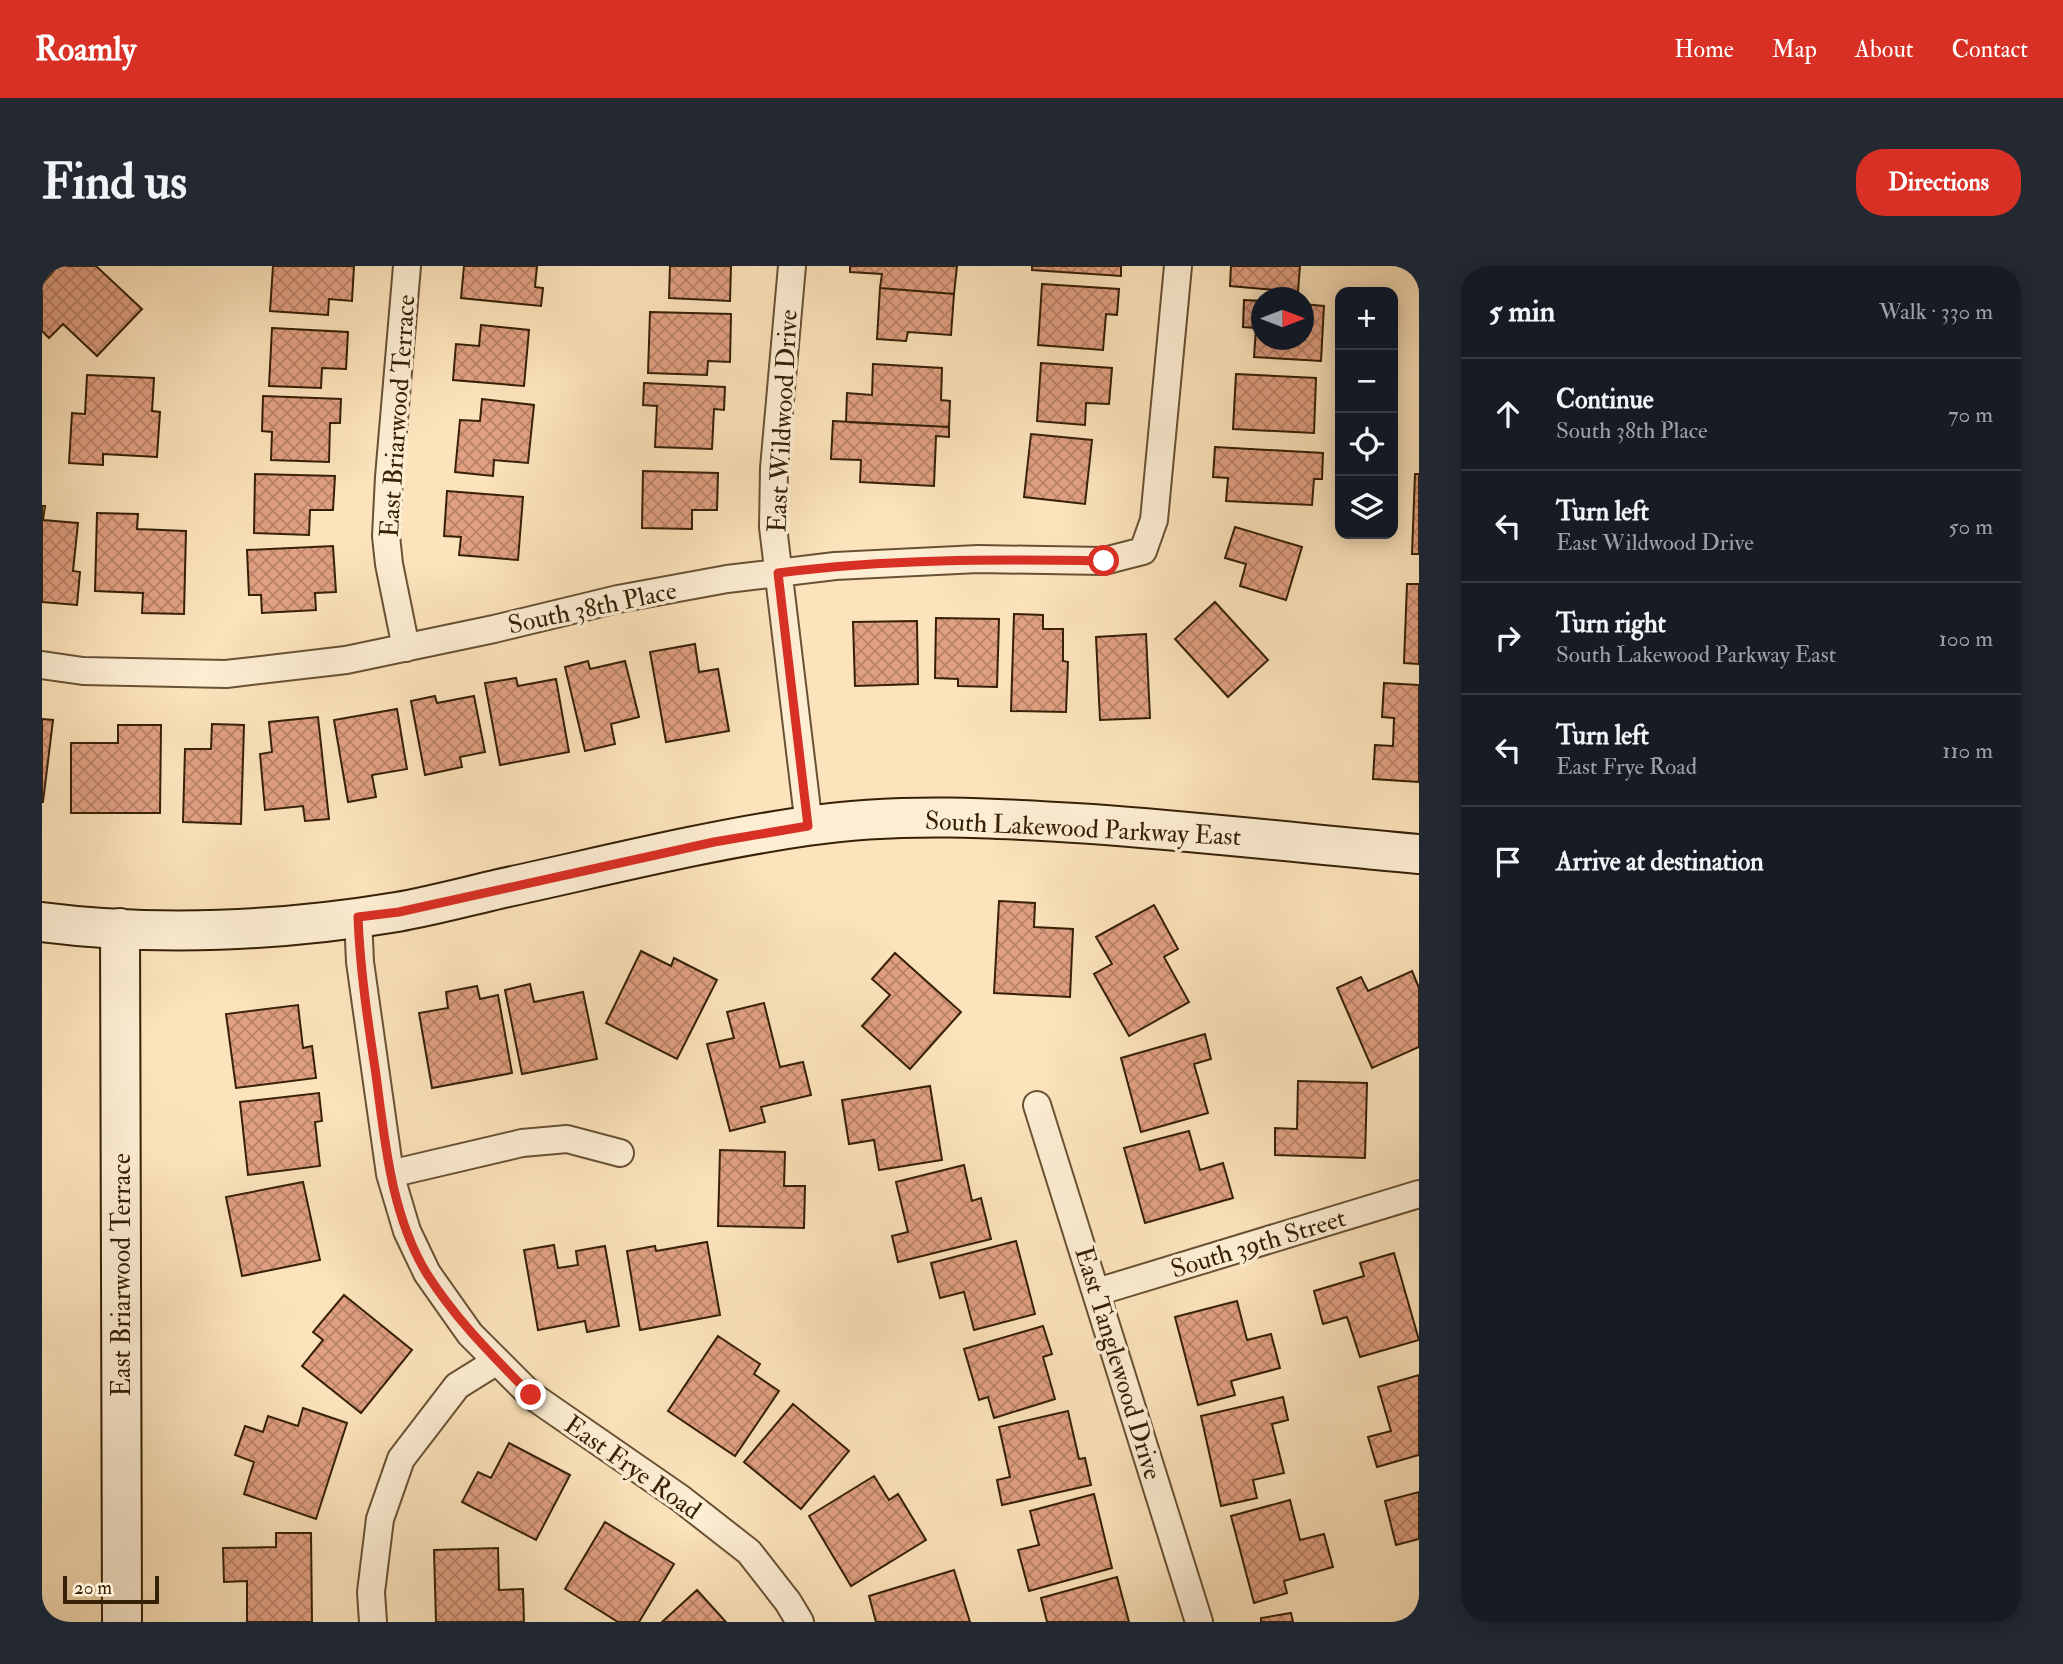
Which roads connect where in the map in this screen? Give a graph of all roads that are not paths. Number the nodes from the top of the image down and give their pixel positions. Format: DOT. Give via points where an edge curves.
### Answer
graph roads {
  1 [pos="407,266"];
  2 [pos="792,266"];
  3 [pos="1178,266"];
  4 [pos="778,573"];
  5 [pos="406,648"];
  6 [pos="42,665"];
  7 [pos="808,826"];
  8 [pos="1419,854"];
  9 [pos="358,917"];
  10 [pos="42,922"];
  11 [pos="120,928"];
  12 [pos="1037,1105"];
  13 [pos="620,1153"];
  14 [pos="390,1174"];
  15 [pos="1419,1194"];
  16 [pos="1097,1292"];
  17 [pos="497,1361"];
  18 [pos="122,1622"];
  19 [pos="373,1622"];
  20 [pos="800,1622"];
  21 [pos="1199,1622"];
  1 -- 5 [label="street, East Briarwood Terrace" via="386,536"];
  2 -- 4 [label="street, East Wildwood Drive" via="774,468"];
  3 -- 4 [label="street, South 38th Place" via="1154,520 1143,551 1104,561 978,559"];
  4 -- 5 [label="street, South 38th Place" via="618,599"];
  4 -- 7 [label="street, East Wildwood Drive"];
  5 -- 6 [label="street, South 38th Place" via="226,674 82,671"];
  7 -- 8 [label="street, South Lakewood Parkway East" via="886,818 1011,819"];
  7 -- 9 [label="street, South Lakewood Parkway East"];
  9 -- 11 [label="street, South Lakewood Parkway East" via="300,925"];
  9 -- 14 [label="street, East Frye Road" via="360,962"];
  10 -- 11 [label="street, South Lakewood Parkway East"];
  11 -- 18 [label="street, East Briarwood Terrace"];
  12 -- 16 [label="street, East Tanglewood Drive"];
  13 -- 14 [label="street" via="567,1139 522,1143"];
  14 -- 17 [label="street, East Frye Road" via="407,1231 426,1273 470,1334"];
  15 -- 16 [label="street, South 39th Street"];
  16 -- 21 [label="street, East Tanglewood Drive"];
  17 -- 19 [label="street" via="457,1386 401,1459 380,1519 371,1591"];
  17 -- 20 [label="street, East Frye Road" via="531,1395 749,1552"];
}
